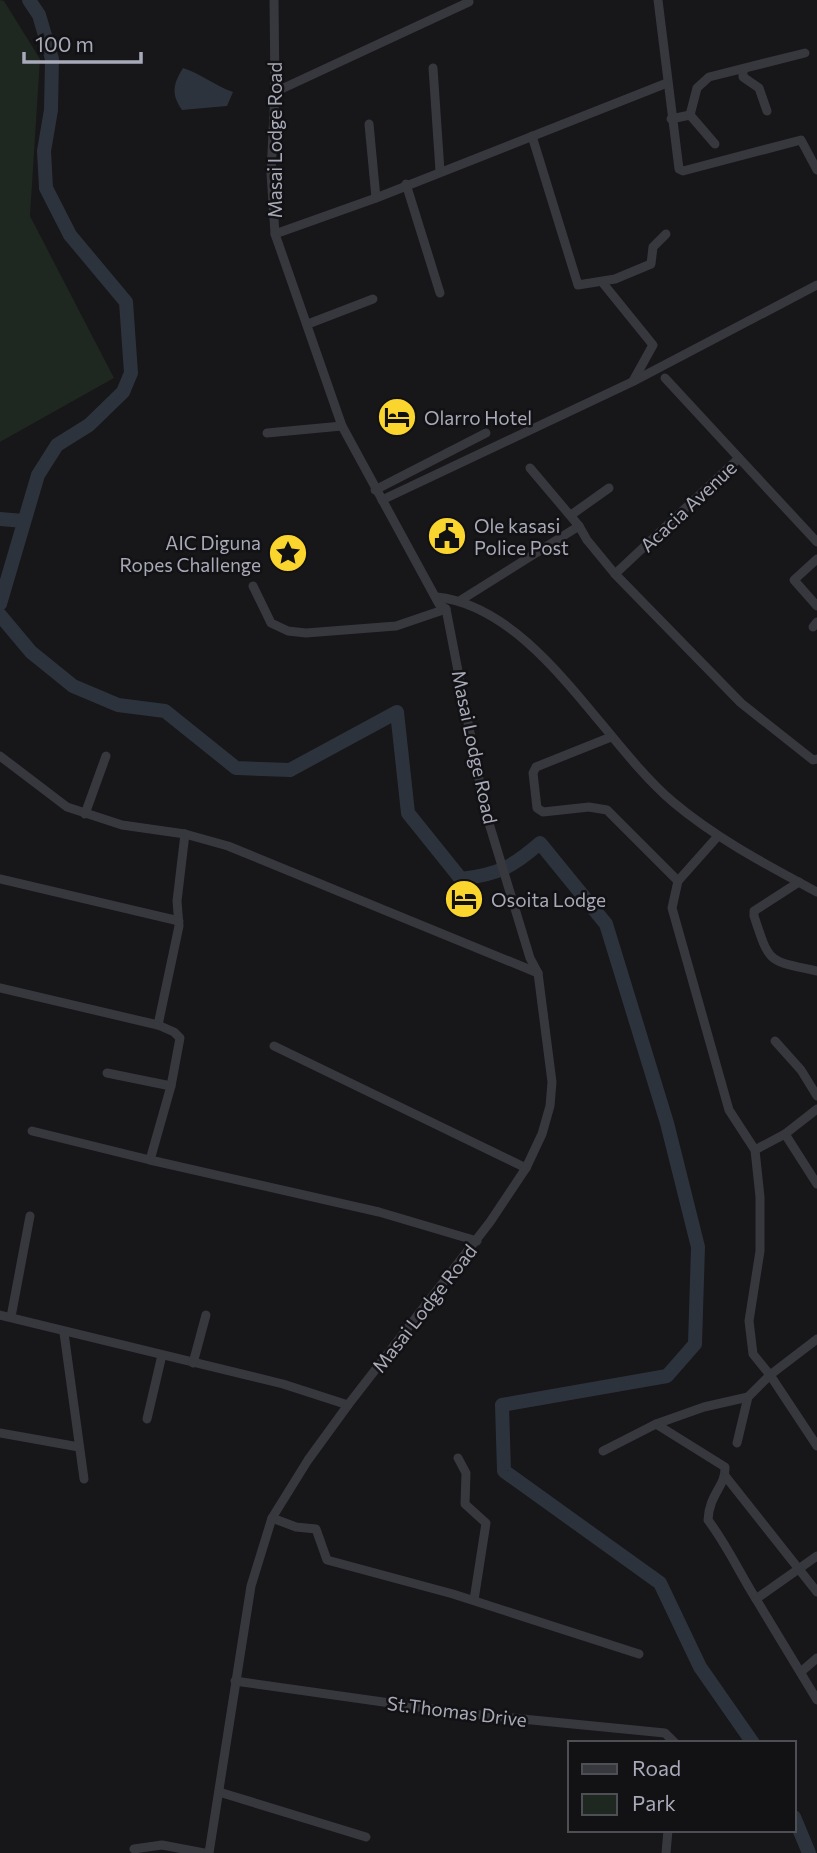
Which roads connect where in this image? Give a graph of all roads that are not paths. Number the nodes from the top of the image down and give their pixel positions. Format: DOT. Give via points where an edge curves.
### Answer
graph roads {
  1 [pos="274,0"];
  2 [pos="658,0"];
  3 [pos="469,2"];
  4 [pos="805,53"];
  5 [pos="433,68"];
  6 [pos="743,69"];
  7 [pos="667,83"];
  8 [pos="275,92"];
  9 [pos="767,111"];
  10 [pos="690,115"];
  11 [pos="671,119"];
  12 [pos="369,124"];
  13 [pos="532,135"];
  14 [pos="715,144"];
  15 [pos="817,170"];
  16 [pos="440,171"];
  17 [pos="406,184"];
  18 [pos="376,198"];
  19 [pos="275,234"];
  20 [pos="666,234"];
  21 [pos="602,282"];
  22 [pos="817,285"];
  23 [pos="440,293"];
  24 [pos="373,299"];
  25 [pos="308,324"];
  26 [pos="665,378"];
  27 [pos="632,382"];
  28 [pos="342,426"];
  29 [pos="267,433"];
  30 [pos="486,433"];
  31 [pos="739,457"];
  32 [pos="530,468"];
  33 [pos="609,488"];
  34 [pos="376,490"];
  35 [pos="382,500"];
  36 [pos="571,515"];
  37 [pos="579,526"];
  38 [pos="817,542"];
  39 [pos="817,559"];
  40 [pos="615,574"];
  41 [pos="253,586"];
  42 [pos="437,597"];
  43 [pos="461,600"];
  44 [pos="817,606"];
  45 [pos="446,610"];
  46 [pos="611,737"];
  47 [pos="0,756"];
  48 [pos="106,756"];
  49 [pos="817,759"];
  50 [pos="85,814"];
  51 [pos="185,834"];
  52 [pos="718,836"];
  53 [pos="0,879"];
  54 [pos="678,881"];
  55 [pos="799,882"];
  56 [pos="817,892"];
  57 [pos="179,921"];
  58 [pos="817,971"];
  59 [pos="538,973"];
  60 [pos="0,988"];
  61 [pos="158,1025"];
  62 [pos="775,1041"];
  63 [pos="274,1046"];
  64 [pos="107,1073"];
  65 [pos="171,1086"];
  66 [pos="817,1096"];
  67 [pos="817,1109"];
  68 [pos="32,1131"];
  69 [pos="785,1134"];
  70 [pos="755,1150"];
  71 [pos="150,1160"];
  72 [pos="526,1168"];
  73 [pos="815,1178"];
  74 [pos="30,1216"];
  75 [pos="477,1241"];
  76 [pos="0,1315"];
  77 [pos="206,1315"];
  78 [pos="11,1317"];
  79 [pos="64,1333"];
  80 [pos="817,1339"];
  81 [pos="162,1355"];
  82 [pos="193,1363"];
  83 [pos="770,1375"];
  84 [pos="748,1397"];
  85 [pos="348,1405"];
  86 [pos="147,1419"];
  87 [pos="656,1424"];
  88 [pos="0,1433"];
  89 [pos="737,1443"];
  90 [pos="817,1446"];
  91 [pos="79,1447"];
  92 [pos="603,1451"];
  93 [pos="458,1458"];
  94 [pos="726,1477"];
  95 [pos="84,1479"];
  96 [pos="272,1518"];
  97 [pos="817,1556"];
  98 [pos="802,1570"];
  99 [pos="817,1592"];
  100 [pos="756,1599"];
  101 [pos="474,1600"];
  102 [pos="639,1654"];
  103 [pos="817,1658"];
  104 [pos="802,1671"];
  105 [pos="235,1681"];
  106 [pos="817,1700"];
  107 [pos="673,1741"];
  108 [pos="219,1792"];
  109 [pos="668,1832"];
  110 [pos="366,1837"];
  111 [pos="134,1849"];
  112 [pos="207,1853"];
  113 [pos="666,1853"];
  1 -- 8 [label="street, Masai Lodge Road"];
  2 -- 7 [label="street"];
  3 -- 8 [label="street"];
  4 -- 6 [label="street"];
  5 -- 16 [label="street"];
  6 -- 9 [label="street" via="743,77 759,88"];
  6 -- 10 [label="street" via="701,81"];
  7 -- 11 [label="street"];
  7 -- 13 [label="street"];
  8 -- 19 [label="street, Masai Lodge Road" via="271,173"];
  10 -- 11 [label="street"];
  10 -- 14 [label="street"];
  11 -- 15 [label="street" via="677,165 682,171 801,140"];
  12 -- 18 [label="street"];
  13 -- 16 [label="street"];
  13 -- 21 [label="street" via="578,285"];
  16 -- 17 [label="street"];
  17 -- 18 [label="street"];
  17 -- 23 [label="street"];
  18 -- 19 [label="street"];
  19 -- 25 [label="street, Masai Lodge Road"];
  20 -- 21 [label="street" via="653,247 651,264"];
  21 -- 27 [label="street" via="653,345"];
  22 -- 27 [label="street"];
  24 -- 25 [label="street"];
  25 -- 28 [label="street, Masai Lodge Road"];
  26 -- 31 [label="street"];
  27 -- 35 [label="street"];
  28 -- 29 [label="street"];
  28 -- 34 [label="street, Masai Lodge Road"];
  30 -- 34 [label="street"];
  31 -- 38 [label="street, Acacia Avenue"];
  31 -- 40 [label="street, Acacia Avenue"];
  32 -- 36 [label="street"];
  33 -- 36 [label="street"];
  34 -- 35 [label="street, Masai Lodge Road"];
  35 -- 42 [label="street, Masai Lodge Road"];
  36 -- 37 [label="street"];
  37 -- 40 [label="street"];
  37 -- 43 [label="street"];
  39 -- 44 [label="street" via="793,580"];
  40 -- 49 [label="street" via="741,703"];
  41 -- 45 [label="street" via="271,623 288,631 396,626"];
  42 -- 43 [label="street"];
  42 -- 45 [label="street, Masai Lodge Road"];
  43 -- 46 [label="street" via="542,656"];
  45 -- 59 [label="street, Masai Lodge Road" via="485,810"];
  46 -- 52 [label="street" via="645,775"];
  46 -- 54 [label="street" via="536,767 537,808 543,812 589,807 607,810"];
  47 -- 50 [label="street" via="66,807"];
  48 -- 50 [label="street"];
  50 -- 51 [label="street" via="122,825"];
  51 -- 57 [label="street"];
  51 -- 59 [label="street" via="274,863"];
  52 -- 54 [label="street"];
  52 -- 55 [label="street"];
  53 -- 57 [label="street"];
  54 -- 70 [label="street" via="671,908 687,964 729,1110"];
  55 -- 56 [label="street"];
  55 -- 58 [label="street" via="754,911 754,916 768,957"];
  57 -- 61 [label="street"];
  59 -- 72 [label="street, Masai Lodge Road" via="549,1049 550,1106"];
  60 -- 61 [label="street"];
  61 -- 65 [label="street" via="180,1038"];
  62 -- 66 [label="street"];
  63 -- 72 [label="street"];
  64 -- 65 [label="street"];
  65 -- 71 [label="street"];
  67 -- 69 [label="street"];
  68 -- 71 [label="street"];
  69 -- 70 [label="street"];
  69 -- 73 [label="street"];
  70 -- 83 [label="street" via="760,1251 749,1321 753,1354"];
  71 -- 75 [label="street" via="379,1212"];
  72 -- 75 [label="street, Masai Lodge Road"];
  74 -- 78 [label="street"];
  75 -- 85 [label="street, Masai Lodge Road"];
  76 -- 78 [label="street"];
  77 -- 82 [label="street"];
  78 -- 79 [label="street"];
  79 -- 81 [label="street"];
  79 -- 91 [label="street"];
  80 -- 83 [label="street"];
  81 -- 82 [label="street"];
  81 -- 86 [label="street"];
  82 -- 85 [label="street"];
  83 -- 84 [label="street"];
  83 -- 90 [label="street"];
  84 -- 87 [label="street"];
  84 -- 89 [label="street"];
  85 -- 96 [label="street, Masai Lodge Road"];
  87 -- 92 [label="street"];
  87 -- 94 [label="street" via="726,1467"];
  88 -- 91 [label="street"];
  91 -- 95 [label="street"];
  93 -- 101 [label="street" via="466,1473 466,1504 486,1523"];
  94 -- 98 [label="street"];
  94 -- 100 [label="street" via="711,1498 708,1520"];
  96 -- 101 [label="street" via="316,1529 327,1560"];
  96 -- 105 [label="street, Masai Lodge Road" via="257,1559"];
  97 -- 98 [label="street"];
  98 -- 99 [label="street"];
  98 -- 100 [label="street"];
  100 -- 104 [label="street"];
  101 -- 102 [label="street"];
  103 -- 104 [label="street"];
  104 -- 106 [label="street"];
  105 -- 107 [label="street, St.Thomas Drive" via="461,1713 665,1733"];
  105 -- 108 [label="street, Masai Lodge Road"];
  108 -- 110 [label="street"];
  108 -- 112 [label="street, Masai Lodge Road"];
  109 -- 113 [label="street"];
  111 -- 112 [label="street" via="162,1845"];
}
